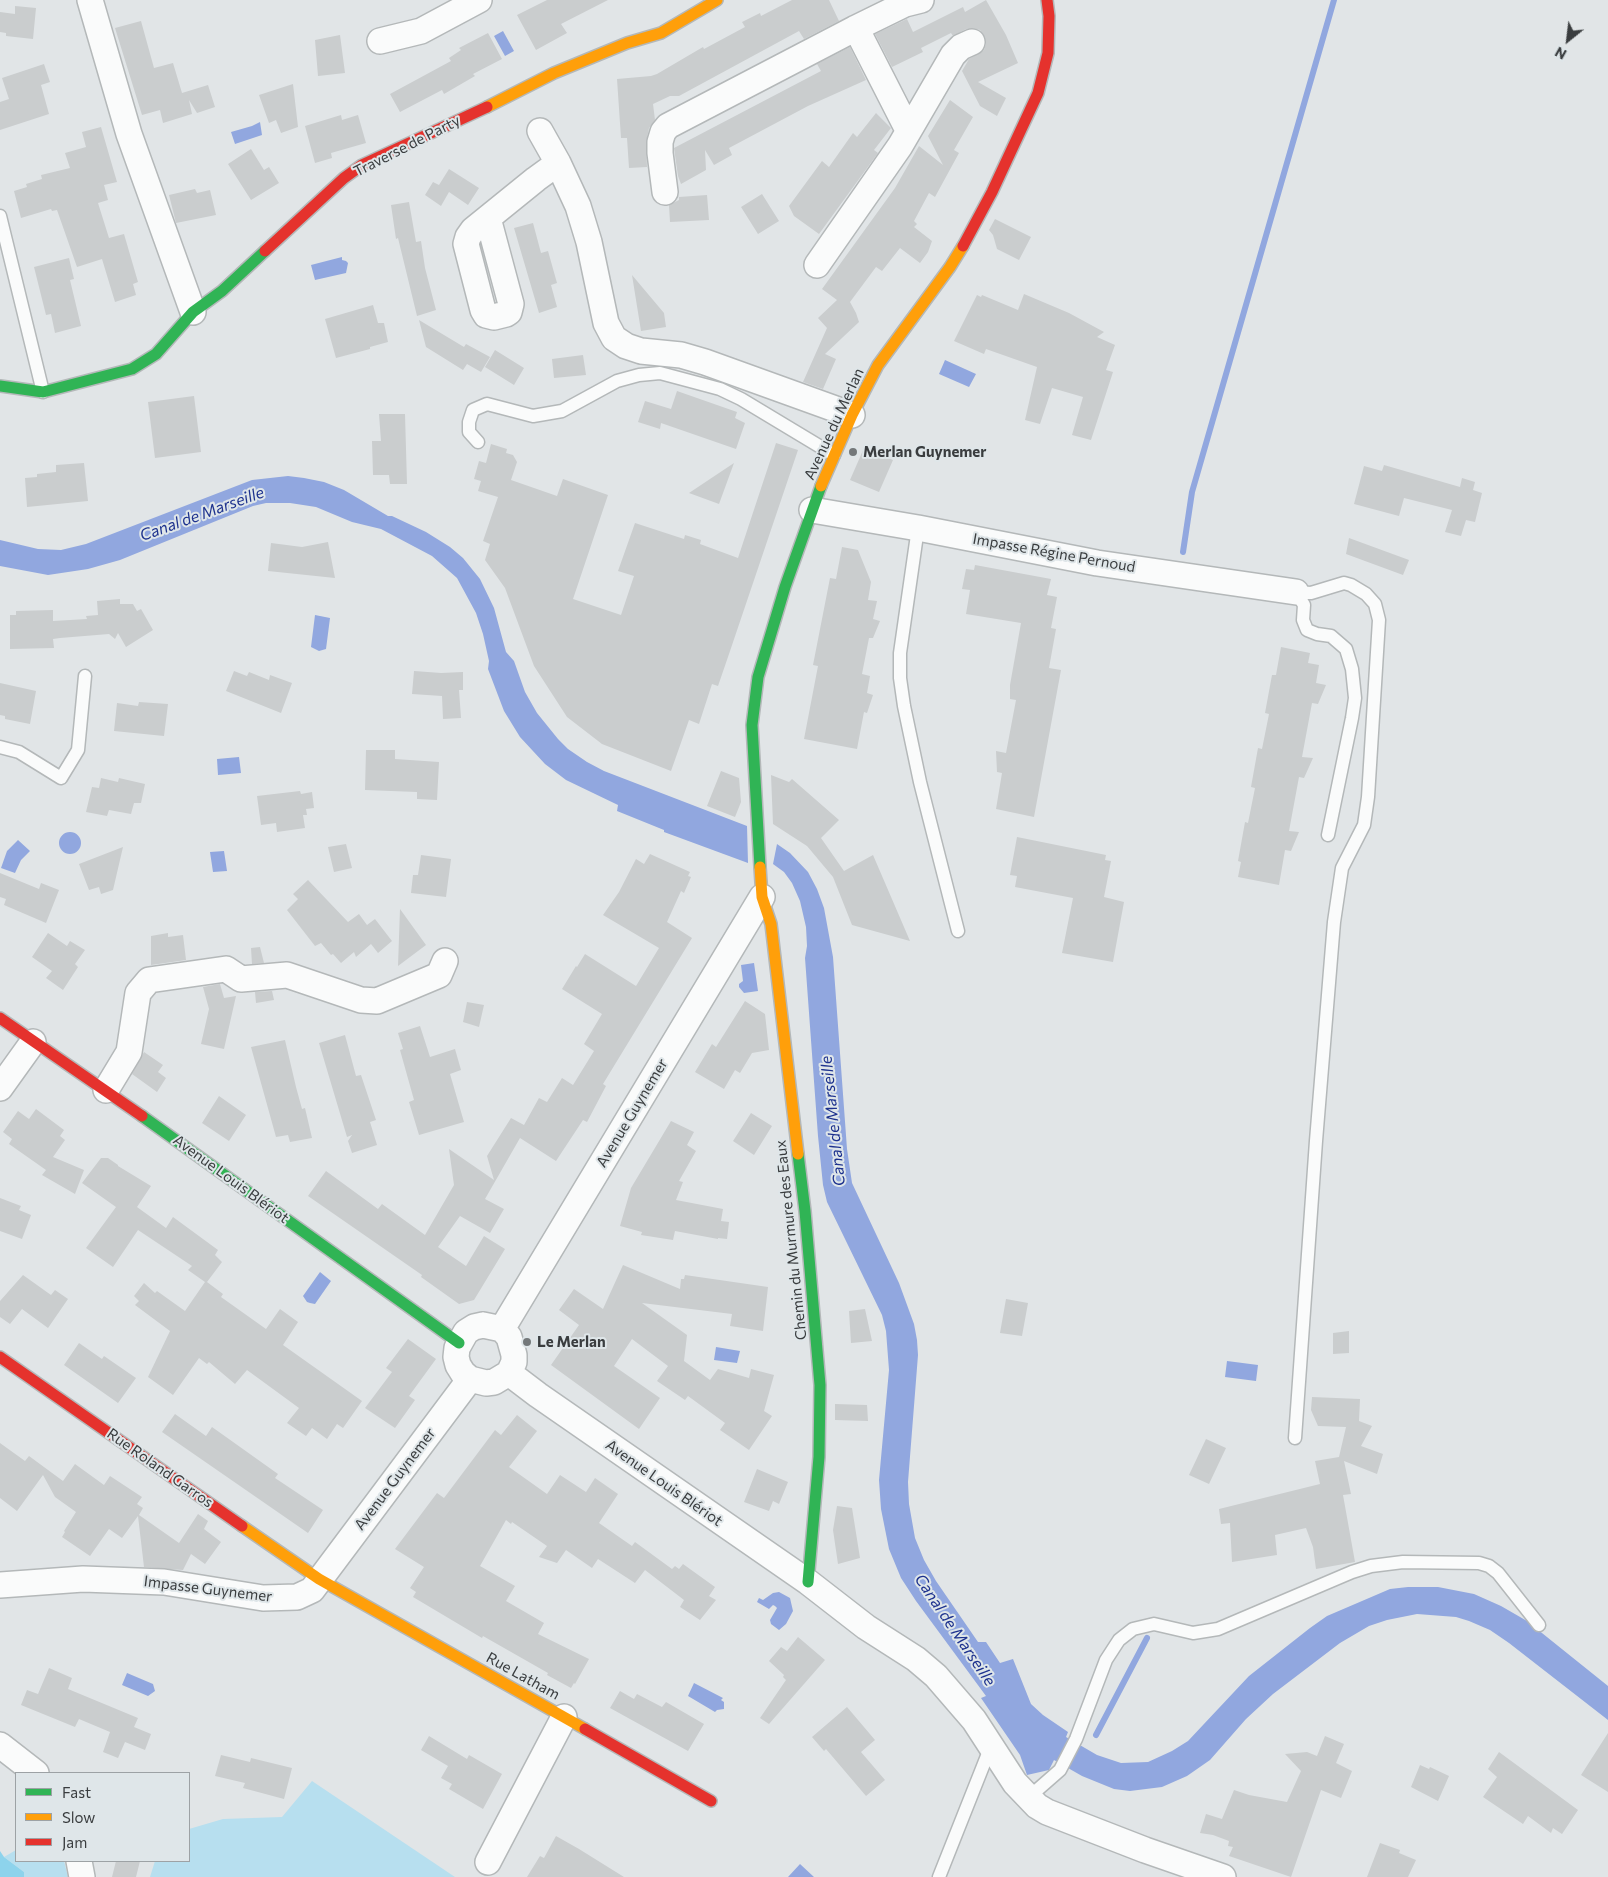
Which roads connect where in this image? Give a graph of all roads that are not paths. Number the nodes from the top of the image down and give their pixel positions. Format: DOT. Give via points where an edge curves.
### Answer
graph roads {
  1 [pos="90,0"];
  2 [pos="479,0"];
  3 [pos="691,0"];
  4 [pos="717,0"];
  5 [pos="1047,0"];
  6 [pos="910,1"];
  7 [pos="856,28"];
  8 [pos="380,41"];
  9 [pos="972,42"];
  10 [pos="627,43"];
  11 [pos="908,130"];
  12 [pos="540,131"];
  13 [pos="558,163"];
  14 [pos="664,192"];
  15 [pos="0,216"];
  16 [pos="488,218"];
  17 [pos="817,264"];
  18 [pos="193,312"];
  19 [pos="0,386"];
  20 [pos="42,392"];
  21 [pos="852,415"];
  22 [pos="478,442"];
  23 [pos="834,455"];
  24 [pos="812,510"];
  25 [pos="918,528"];
  26 [pos="1296,592"];
  27 [pos="85,676"];
  28 [pos="0,747"];
  29 [pos="1328,835"];
  30 [pos="762,885"];
  31 [pos="958,931"];
  32 [pos="445,961"];
  33 [pos="0,1018"];
  34 [pos="33,1042"];
  35 [pos="0,1088"];
  36 [pos="106,1090"];
  37 [pos="502,1329"];
  38 [pos="459,1342"];
  39 [pos="0,1357"];
  40 [pos="515,1378"];
  41 [pos="470,1379"];
  42 [pos="1295,1438"];
  43 [pos="319,1579"];
  44 [pos="808,1582"];
  45 [pos="0,1586"];
  46 [pos="1539,1626"];
  47 [pos="564,1717"];
  48 [pos="0,1745"];
  49 [pos="991,1746"];
  50 [pos="35,1772"];
  51 [pos="1028,1798"];
  52 [pos="711,1801"];
  53 [pos="79,1862"];
  54 [pos="488,1862"];
  55 [pos="82,1877"];
  56 [pos="939,1877"];
  57 [pos="1223,1877"];
  1 -- 18 [label="street" via="129,134"];
  2 -- 8 [label="street" via="422,31"];
  3 -- 10 [label="street, Traverse de Party" via="653,22"];
  4 -- 10 [label="street, Traverse de Party" via="661,33"];
  5 -- 21 [label="street, Avenue du Merlan" via="1049,37 1044,74 1022,129 967,240 878,365"];
  6 -- 7 [label="street"];
  7 -- 11 [label="street"];
  7 -- 14 [label="street" via="668,126 660,142"];
  9 -- 11 [label="street" via="953,55"];
  10 -- 18 [label="street, Traverse de Party" via="554,73 362,165 222,292"];
  11 -- 17 [label="street"];
  12 -- 13 [label="street"];
  13 -- 16 [label="street"];
  13 -- 21 [label="street" via="584,222 606,324 614,338 641,351 681,355 705,362"];
  15 -- 20 [label="lane"];
  18 -- 20 [label="street, Traverse de Party" via="156,354 132,369"];
  19 -- 20 [label="street, Traverse de Party"];
  21 -- 23 [label="street, Avenue du Merlan"];
  22 -- 23 [label="lane" via="469,432 469,422 473,410 487,404 533,416 562,411 617,382 639,374 660,373 741,399"];
  23 -- 24 [label="street, Avenue du Merlan"];
  24 -- 25 [label="street, Impasse Régine Pernoud"];
  24 -- 30 [label="street, Avenue du Merlan" via="758,677 752,725"];
  25 -- 26 [label="street, Impasse Régine Pernoud" via="1097,563"];
  25 -- 31 [label="lane" via="900,653 900,678 920,782"];
  26 -- 29 [label="lane" via="1304,605 1303,620 1307,630 1332,636 1346,649 1352,669 1355,698"];
  26 -- 42 [label="lane" via="1311,593 1344,583 1351,585 1375,604 1379,620 1364,825 1342,868 1334,922"];
  27 -- 28 [label="lane" via="78,750 61,778 19,752"];
  30 -- 37 [label="street, Avenue Guynemer"];
  30 -- 44 [label="street, Chemin du Murmure des Eaux" via="772,924 805,1211 820,1385 819,1457"];
  32 -- 36 [label="street" via="439,975 377,1001 361,1000 287,975 241,979 226,969 149,980 138,993 129,1052"];
  33 -- 34 [label="street, Avenue Louis Blériot"];
  34 -- 35 [label="street"];
  34 -- 36 [label="street, Avenue Louis Blériot"];
  36 -- 38 [label="street, Avenue Louis Blériot"];
  37 -- 38 [label="street" via="484,1325 474,1327"];
  37 -- 40 [label="street" via="513,1346"];
  38 -- 41 [label="street" via="458,1366"];
  39 -- 43 [label="street, Rue Roland Garros"];
  40 -- 41 [label="street" via="486,1383"];
  40 -- 44 [label="street, Avenue Louis Blériot"];
  41 -- 43 [label="street, Avenue Guynemer"];
  43 -- 45 [label="street, Impasse Guynemer" via="312,1590 297,1597 263,1598 164,1582 83,1579"];
  43 -- 47 [label="street, Rue Latham"];
  44 -- 49 [label="street, Avenue Louis Blériot" via="936,1676 974,1720"];
  46 -- 51 [label="lane" via="1489,1566 1479,1563 1403,1562 1352,1572 1218,1629 1193,1633 1154,1624 1133,1629 1119,1640 1106,1660 1076,1739 1060,1770"];
  47 -- 52 [label="street, Rue Latham"];
  47 -- 54 [label="street"];
  48 -- 50 [label="street"];
  49 -- 51 [label="street, Avenue Louis Blériot"];
  49 -- 56 [label="lane"];
  51 -- 57 [label="street, Avenue Louis Blériot" via="1047,1812"];
  53 -- 55 [label="street"];
}
